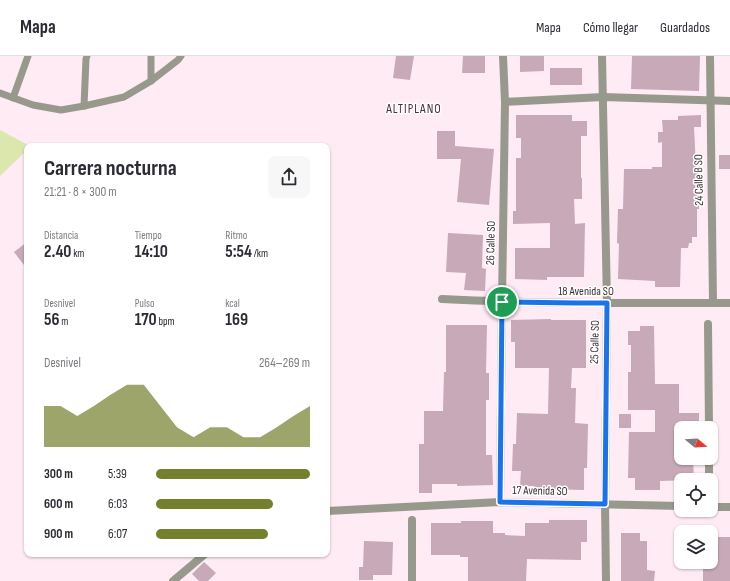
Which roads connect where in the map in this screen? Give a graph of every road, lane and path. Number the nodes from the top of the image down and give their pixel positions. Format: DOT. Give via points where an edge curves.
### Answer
graph roads {
  1 [pos="28,56"];
  2 [pos="87,56"];
  3 [pos="152,56"];
  4 [pos="181,56"];
  5 [pos="503,56"];
  6 [pos="602,56"];
  7 [pos="710,56"];
  8 [pos="151,81"];
  9 [pos="0,93"];
  10 [pos="603,97"];
  11 [pos="13,98"];
  12 [pos="710,101"];
  13 [pos="730,101"];
  14 [pos="505,102"];
  15 [pos="84,106"];
  16 [pos="442,299"];
  17 [pos="502,302"];
  18 [pos="607,303"];
  19 [pos="713,303"];
  20 [pos="730,303"];
  21 [pos="708,324"];
  22 [pos="709,421"];
  23 [pos="500,502"];
  24 [pos="605,504"];
  25 [pos="674,506"];
  26 [pos="718,507"];
  27 [pos="730,507"];
  28 [pos="330,511"];
  29 [pos="412,520"];
  30 [pos="201,557"];
  31 [pos="173,581"];
  32 [pos="412,581"];
  33 [pos="606,581"];
  1 -- 11 [label="lane"];
  2 -- 15 [label="lane"];
  3 -- 8 [label="lane"];
  4 -- 8 [label="lane"];
  5 -- 14 [label="street, 26 Calle SO"];
  6 -- 10 [label="street, 25 Calle SO"];
  7 -- 12 [label="street, 24 Calle B SO"];
  8 -- 15 [label="lane" via="124,97"];
  9 -- 11 [label="lane"];
  10 -- 12 [label="street"];
  10 -- 14 [label="street"];
  10 -- 18 [label="street, 25 Calle SO"];
  11 -- 15 [label="lane" via="61,110"];
  12 -- 13 [label="street"];
  12 -- 19 [label="street, 24 Calle B SO"];
  14 -- 17 [label="street, 26 Calle SO"];
  16 -- 17 [label="street, 18 Avenida SO"];
  17 -- 18 [label="street, 18 Avenida SO"];
  17 -- 23 [label="street, 26 Calle SO"];
  18 -- 19 [label="street, 18 Avenida SO"];
  18 -- 24 [label="street, 25 Calle SO"];
  19 -- 20 [label="street, 18 Avenida SO"];
  21 -- 22 [label="street"];
  23 -- 24 [label="street, 17 Avenida SO"];
  23 -- 28 [label="street, 17 Avenida SO"];
  24 -- 25 [label="street, 17 Avenida SO"];
  24 -- 33 [label="street, 25 Calle SO"];
  26 -- 27 [label="street"];
  29 -- 32 [label="street"];
  30 -- 31 [label="street"];
}
